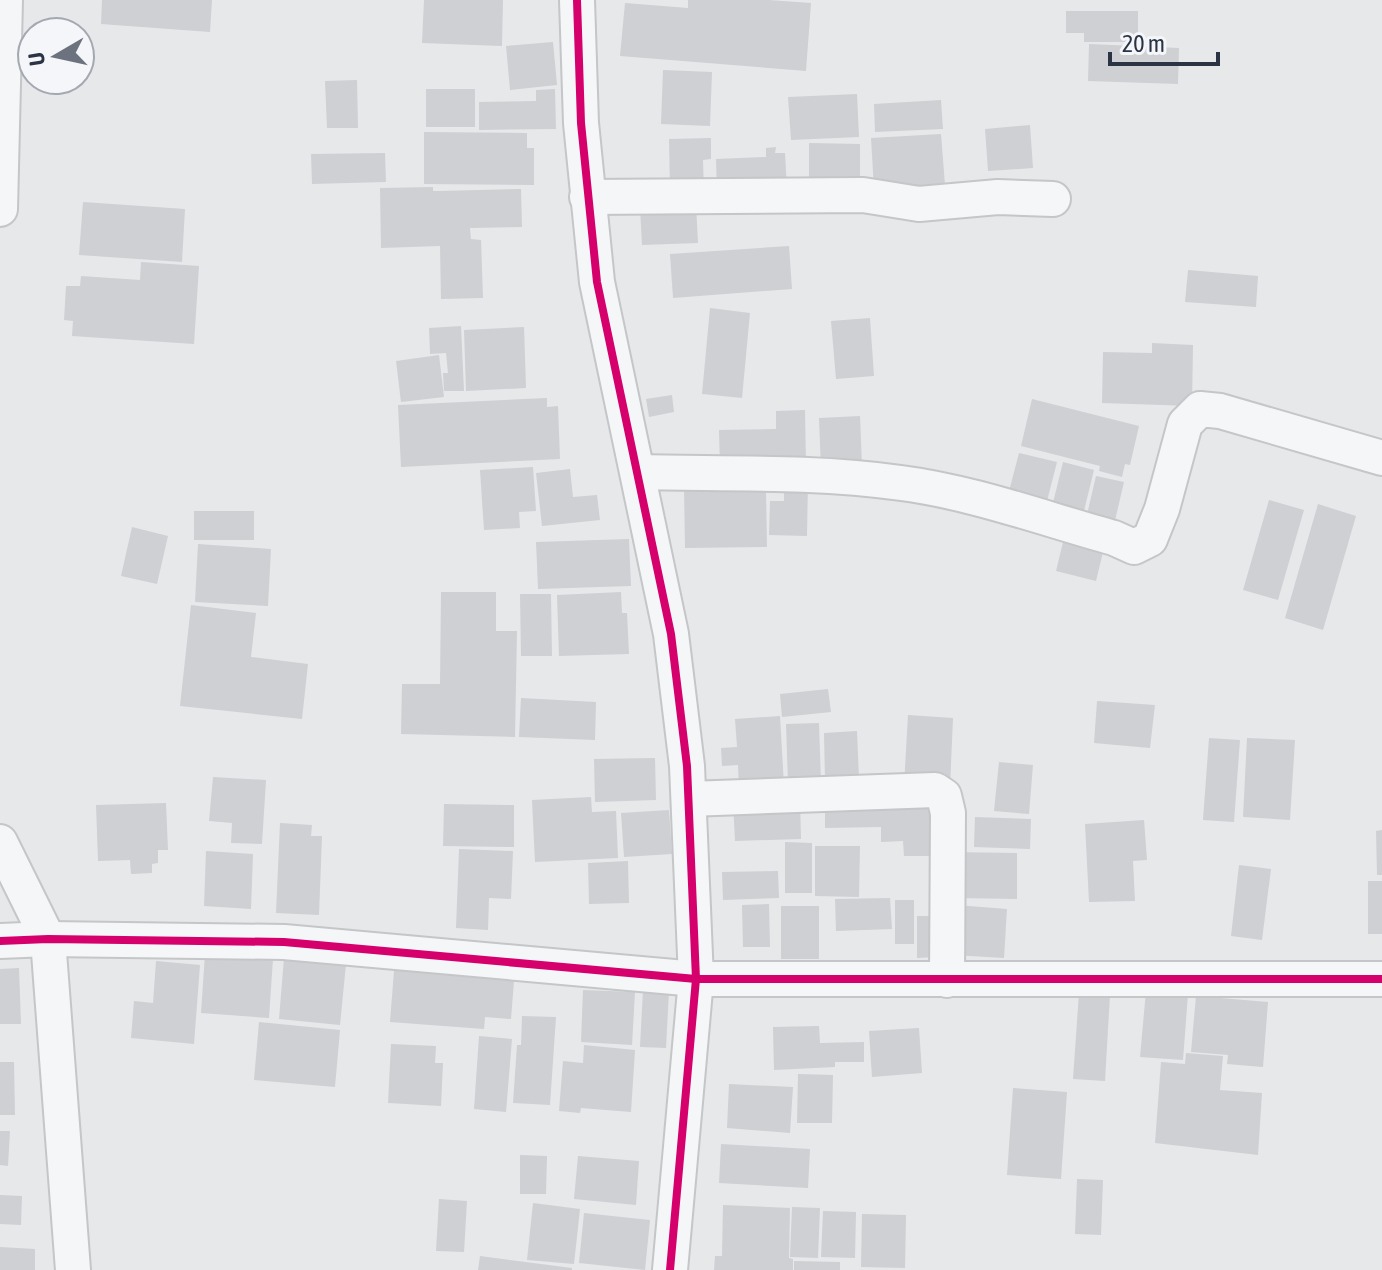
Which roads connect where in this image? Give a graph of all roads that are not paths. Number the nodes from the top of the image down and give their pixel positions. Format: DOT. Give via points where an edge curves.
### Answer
graph roads {
  1 [pos="5,0"];
  2 [pos="577,0"];
  3 [pos="587,197"];
  4 [pos="1053,199"];
  5 [pos="0,209"];
  6 [pos="1382,458"];
  7 [pos="638,472"];
  8 [pos="689,799"];
  9 [pos="0,842"];
  10 [pos="48,939"];
  11 [pos="0,941"];
  12 [pos="696,979"];
  13 [pos="1382,979"];
  14 [pos="947,980"];
  15 [pos="73,1270"];
  16 [pos="670,1270"];
  1 -- 5 [label="street"];
  2 -- 3 [label="street"];
  3 -- 4 [label="street" via="863,195 919,204 998,197"];
  3 -- 7 [label="street" via="597,282"];
  6 -- 7 [label="street" via="1200,409 1185,424 1150,539 1134,547 902,483"];
  7 -- 8 [label="street" via="671,634"];
  8 -- 12 [label="street"];
  8 -- 14 [label="street" via="935,790 944,796"];
  9 -- 10 [label="street"];
  10 -- 11 [label="street"];
  10 -- 12 [label="street" via="284,942"];
  10 -- 15 [label="street"];
  12 -- 14 [label="street"];
  12 -- 16 [label="street"];
  13 -- 14 [label="street"];
}
